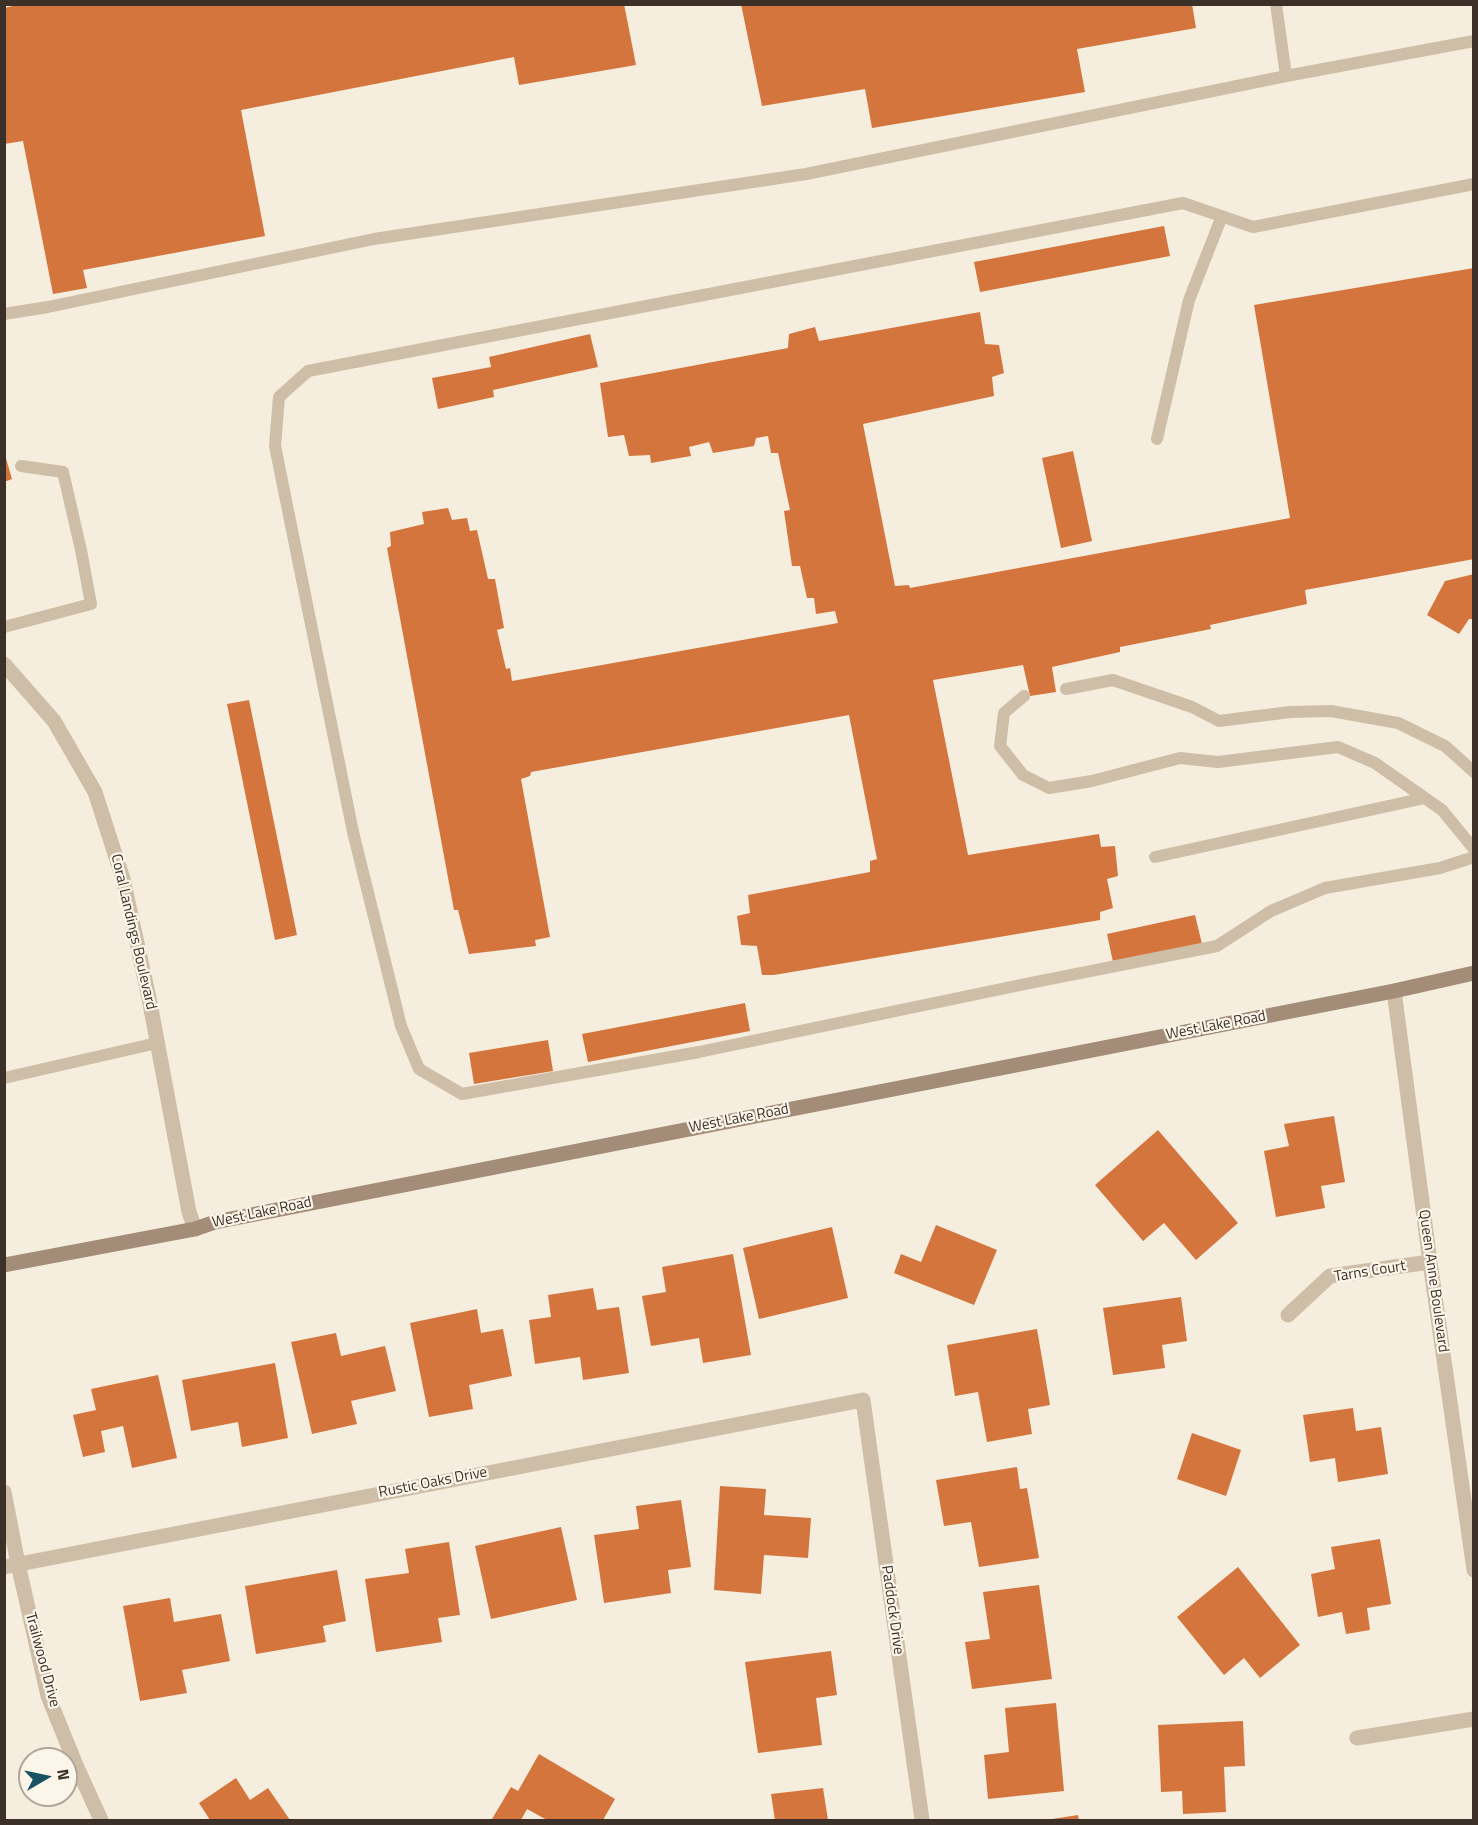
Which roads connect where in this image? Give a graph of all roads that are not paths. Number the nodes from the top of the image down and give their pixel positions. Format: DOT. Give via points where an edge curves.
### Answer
graph roads {
  1 [pos="1276,4"];
  2 [pos="1473,41"];
  3 [pos="1286,76"];
  4 [pos="1473,184"];
  5 [pos="1222,216"];
  6 [pos="4,314"];
  7 [pos="1157,439"];
  8 [pos="21,466"];
  9 [pos="4,627"];
  10 [pos="4,664"];
  11 [pos="1066,689"];
  12 [pos="1024,696"];
  13 [pos="1473,772"];
  14 [pos="1425,798"];
  15 [pos="1473,849"];
  16 [pos="1155,857"];
  17 [pos="1473,857"];
  18 [pos="1473,973"];
  19 [pos="1394,991"];
  20 [pos="157,1043"];
  21 [pos="4,1078"];
  22 [pos="195,1228"];
  23 [pos="1430,1262"];
  24 [pos="4,1265"];
  25 [pos="1288,1315"];
  26 [pos="862,1400"];
  27 [pos="4,1492"];
  28 [pos="11,1565"];
  29 [pos="1473,1570"];
  30 [pos="1473,1719"];
  31 [pos="1358,1738"];
  32 [pos="102,1821"];
  33 [pos="922,1821"];
  1 -- 3 [label="lane"];
  2 -- 3 [label="lane"];
  3 -- 6 [label="lane" via="806,174 374,239"];
  4 -- 5 [label="lane" via="1253,227"];
  5 -- 7 [label="lane" via="1190,300"];
  5 -- 17 [label="lane" via="1183,204 308,371 279,397 275,446 353,832 401,1026 418,1069 462,1094 699,1052 1217,946 1270,911 1324,888 1440,868"];
  8 -- 9 [label="lane" via="63,472 91,604"];
  10 -- 20 [label="street, Coral Landings Boulevard" via="54,721 95,792 123,879"];
  11 -- 13 [label="lane" via="1113,680 1192,707 1219,721 1331,711 1398,723 1444,746"];
  12 -- 14 [label="lane" via="1004,713 1000,746 1023,775 1049,788 1180,758 1218,762 1338,747 1375,763"];
  14 -- 15 [label="lane" via="1442,810"];
  14 -- 16 [label="lane"];
  18 -- 19 [label="street, West Lake Road"];
  19 -- 22 [label="street, West Lake Road"];
  19 -- 23 [label="street, Queen Anne Boulevard"];
  20 -- 21 [label="lane"];
  20 -- 22 [label="street, Coral Landings Boulevard"];
  22 -- 24 [label="street, West Lake Road"];
  23 -- 25 [label="street, Tarns Court" via="1330,1276"];
  23 -- 29 [label="street, Queen Anne Boulevard"];
  26 -- 28 [label="street, Rustic Oaks Drive"];
  26 -- 33 [label="street, Paddock Drive"];
  27 -- 28 [label="street, Trailwood Drive"];
  28 -- 32 [label="street, Trailwood Drive" via="48,1696"];
  30 -- 31 [label="street"];
}
